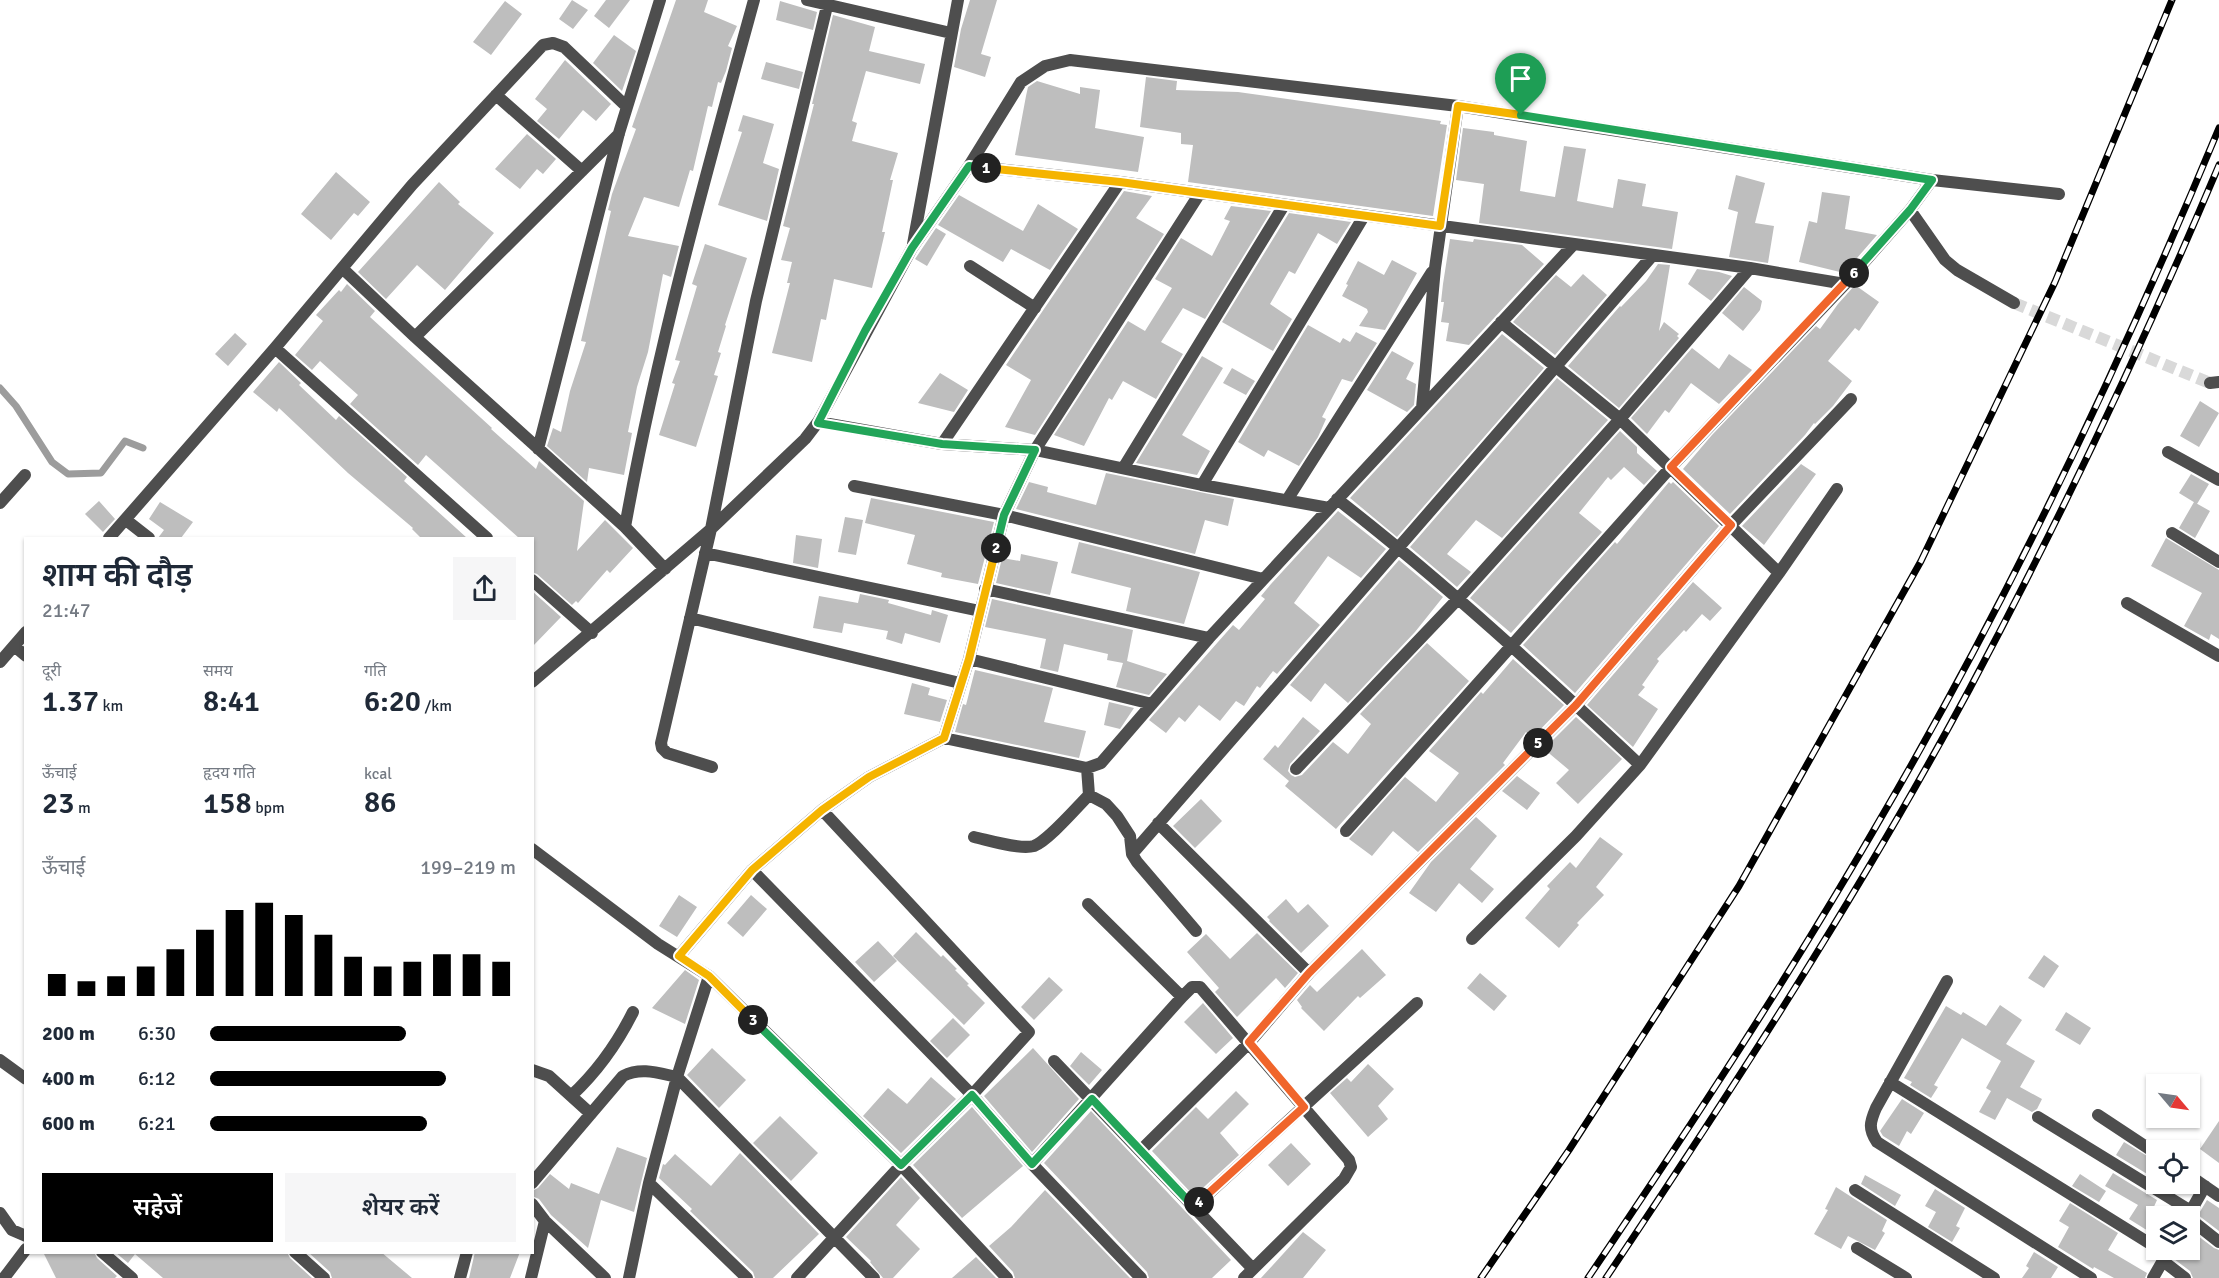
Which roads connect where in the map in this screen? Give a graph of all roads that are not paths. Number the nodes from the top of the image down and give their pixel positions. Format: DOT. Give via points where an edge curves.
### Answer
graph roads {
  1 [pos="660,0"];
  2 [pos="754,0"];
  3 [pos="807,0"];
  4 [pos="958,0"];
  5 [pos="827,6"];
  6 [pos="951,33"];
  7 [pos="496,95"];
  8 [pos="1458,106"];
  9 [pos="627,107"];
  10 [pos="619,133"];
  11 [pos="969,166"];
  12 [pos="582,171"];
  13 [pos="1932,180"];
  14 [pos="1120,182"];
  15 [pos="1200,193"];
  16 [pos="2059,194"];
  17 [pos="1284,205"];
  18 [pos="1910,210"];
  19 [pos="1364,216"];
  20 [pos="1440,226"];
  21 [pos="1574,244"];
  22 [pos="912,248"];
  23 [pos="1652,256"];
  24 [pos="970,266"];
  25 [pos="342,268"];
  26 [pos="1435,268"];
  27 [pos="1750,268"];
  28 [pos="1845,284"];
  29 [pos="2014,303"];
  30 [pos="1035,308"];
  31 [pos="1501,322"];
  32 [pos="415,337"];
  33 [pos="275,348"];
  34 [pos="1556,367"];
  35 [pos="1851,399"];
  36 [pos="1422,408"];
  37 [pos="1620,419"];
  38 [pos="818,423"];
  39 [pos="942,444"];
  40 [pos="538,449"];
  41 [pos="1035,450"];
  42 [pos="2168,452"];
  43 [pos="1124,467"];
  44 [pos="1671,467"];
  45 [pos="25,475"];
  46 [pos="2219,480"];
  47 [pos="1202,485"];
  48 [pos="854,486"];
  49 [pos="1837,489"];
  50 [pos="1287,500"];
  51 [pos="0,502"];
  52 [pos="1333,504"];
  53 [pos="1004,515"];
  54 [pos="126,520"];
  55 [pos="1731,525"];
  56 [pos="624,527"];
  57 [pos="711,529"];
  58 [pos="2172,534"];
  59 [pos="110,537"];
  60 [pos="148,537"];
  61 [pos="485,537"];
  62 [pos="1399,547"];
  63 [pos="705,553"];
  64 [pos="2219,562"];
  65 [pos="665,569"];
  66 [pos="1779,573"];
  67 [pos="1263,579"];
  68 [pos="534,582"];
  69 [pos="985,589"];
  70 [pos="1458,599"];
  71 [pos="2127,603"];
  72 [pos="980,610"];
  73 [pos="690,618"];
  74 [pos="592,633"];
  75 [pos="24,634"];
  76 [pos="1209,638"];
  77 [pos="14,646"];
  78 [pos="1511,646"];
  79 [pos="24,654"];
  80 [pos="2219,656"];
  81 [pos="969,659"];
  82 [pos="0,662"];
  83 [pos="534,680"];
  84 [pos="960,683"];
  85 [pos="1152,704"];
  86 [pos="1576,705"];
  87 [pos="944,738"];
  88 [pos="1640,765"];
  89 [pos="712,767"];
  90 [pos="1088,768"];
  91 [pos="1296,769"];
  92 [pos="1089,795"];
  93 [pos="822,810"];
  94 [pos="1158,823"];
  95 [pos="1346,831"];
  96 [pos="974,837"];
  97 [pos="534,851"];
  98 [pos="1132,854"];
  99 [pos="752,870"];
  100 [pos="1088,904"];
  101 [pos="1196,931"];
  102 [pos="1472,939"];
  103 [pos="679,956"];
  104 [pos="1309,973"];
  105 [pos="709,976"];
  106 [pos="1947,981"];
  107 [pos="1182,997"];
  108 [pos="1418,1003"];
  109 [pos="633,1012"];
  110 [pos="1249,1042"];
  111 [pos="0,1060"];
  112 [pos="1054,1061"];
  113 [pos="534,1071"];
  114 [pos="677,1077"];
  115 [pos="24,1078"];
  116 [pos="1890,1082"];
  117 [pos="972,1095"];
  118 [pos="571,1096"];
  119 [pos="1092,1099"];
  120 [pos="1304,1107"];
  121 [pos="591,1114"];
  122 [pos="2098,1115"];
  123 [pos="2038,1117"];
  124 [pos="2146,1147"];
  125 [pos="1141,1150"];
  126 [pos="1032,1164"];
  127 [pos="901,1165"];
  128 [pos="534,1181"];
  129 [pos="2200,1182"];
  130 [pos="649,1183"];
  131 [pos="2205,1185"];
  132 [pos="1854,1190"];
  133 [pos="2219,1196"];
  134 [pos="2175,1206"];
  135 [pos="2195,1206"];
  136 [pos="534,1207"];
  137 [pos="1194,1207"];
  138 [pos="0,1212"];
  139 [pos="545,1221"];
  140 [pos="2200,1225"];
  141 [pos="24,1235"];
  142 [pos="834,1237"];
  143 [pos="2146,1241"];
  144 [pos="2219,1242"];
  145 [pos="1857,1248"];
  146 [pos="24,1252"];
  147 [pos="104,1254"];
  148 [pos="297,1254"];
  149 [pos="466,1254"];
  150 [pos="2160,1260"];
  151 [pos="2170,1260"];
  152 [pos="1248,1274"];
  153 [pos="4,1278"];
  154 [pos="132,1278"];
  155 [pos="324,1278"];
  156 [pos="460,1278"];
  157 [pos="531,1278"];
  158 [pos="606,1278"];
  159 [pos="629,1278"];
  160 [pos="747,1278"];
  161 [pos="797,1278"];
  162 [pos="874,1278"];
  163 [pos="1007,1278"];
  164 [pos="1141,1278"];
  165 [pos="1906,1278"];
  166 [pos="1994,1278"];
  167 [pos="2091,1278"];
  168 [pos="2153,1278"];
  169 [pos="2185,1278"];
  1 -- 9 [label="street"];
  2 -- 56 [label="street" via="684,254"];
  3 -- 5 [label="street"];
  4 -- 6 [label="street"];
  5 -- 6 [label="street"];
  5 -- 57 [label="street" via="756,301"];
  6 -- 22 [label="street"];
  7 -- 9 [label="street" via="543,45 553,43 564,47"];
  7 -- 12 [label="street"];
  7 -- 25 [label="street"];
  8 -- 11 [label="street" via="1070,60 1045,66 1021,82"];
  8 -- 13 [label="street"];
  8 -- 20 [label="street"];
  9 -- 10 [label="street"];
  10 -- 12 [label="street"];
  10 -- 40 [label="street"];
  11 -- 14 [label="street"];
  11 -- 22 [label="street"];
  12 -- 32 [label="street"];
  13 -- 16 [label="street"];
  13 -- 18 [label="street"];
  14 -- 15 [label="street"];
  14 -- 30 [label="street"];
  15 -- 17 [label="street"];
  15 -- 41 [label="street"];
  17 -- 19 [label="street"];
  17 -- 43 [label="street"];
  18 -- 28 [label="street"];
  18 -- 29 [label="street" via="1945,260"];
  19 -- 20 [label="street"];
  19 -- 47 [label="street"];
  20 -- 21 [label="street"];
  20 -- 26 [label="street"];
  21 -- 23 [label="street"];
  21 -- 31 [label="street"];
  22 -- 38 [label="street"];
  23 -- 27 [label="street"];
  23 -- 34 [label="street"];
  24 -- 30 [label="street"];
  25 -- 32 [label="street"];
  25 -- 33 [label="street"];
  26 -- 36 [label="street"];
  26 -- 50 [label="street"];
  27 -- 28 [label="street"];
  27 -- 37 [label="street"];
  28 -- 44 [label="street"];
  30 -- 39 [label="street"];
  31 -- 34 [label="street"];
  31 -- 36 [label="street"];
  32 -- 40 [label="street"];
  33 -- 54 [label="street"];
  33 -- 61 [label="street"];
  34 -- 37 [label="street"];
  34 -- 62 [label="street"];
  35 -- 55 [label="street"];
  36 -- 52 [label="street"];
  37 -- 44 [label="street"];
  37 -- 70 [label="street"];
  38 -- 39 [label="street"];
  38 -- 57 [label="street"];
  39 -- 41 [label="street"];
  40 -- 56 [label="street"];
  41 -- 43 [label="street"];
  41 -- 53 [label="street"];
  42 -- 46 [label="street"];
  43 -- 47 [label="street"];
  44 -- 55 [label="street"];
  44 -- 78 [label="street"];
  45 -- 51 [label="street"];
  47 -- 50 [label="street"];
  48 -- 53 [label="street"];
  49 -- 66 [label="street"];
  50 -- 52 [label="street"];
  52 -- 62 [label="street"];
  52 -- 67 [label="street"];
  53 -- 67 [label="street"];
  53 -- 69 [label="street"];
  54 -- 59 [label="street"];
  54 -- 60 [label="street"];
  55 -- 66 [label="street"];
  55 -- 86 [label="street"];
  56 -- 65 [label="street"];
  57 -- 63 [label="street"];
  57 -- 65 [label="street"];
  58 -- 64 [label="street"];
  62 -- 70 [label="street"];
  62 -- 94 [label="street"];
  63 -- 72 [label="street"];
  63 -- 73 [label="street"];
  65 -- 74 [label="street"];
  66 -- 88 [label="street"];
  67 -- 76 [label="street"];
  68 -- 74 [label="street"];
  69 -- 72 [label="street"];
  69 -- 76 [label="street"];
  70 -- 78 [label="street"];
  70 -- 91 [label="street"];
  71 -- 80 [label="street"];
  72 -- 81 [label="street"];
  73 -- 84 [label="street"];
  73 -- 89 [label="street" via="662,747 675,756"];
  74 -- 83 [label="street"];
  75 -- 77 [label="street"];
  76 -- 85 [label="street"];
  77 -- 79 [label="street"];
  77 -- 82 [label="street"];
  78 -- 86 [label="street"];
  78 -- 95 [label="street"];
  81 -- 84 [label="street"];
  81 -- 85 [label="street"];
  84 -- 87 [label="street"];
  85 -- 90 [label="street" via="1101,763"];
  86 -- 88 [label="street"];
  86 -- 104 [label="street"];
  87 -- 90 [label="street"];
  87 -- 93 [label="street" via="869,777"];
  88 -- 102 [label="street" via="1576,837"];
  90 -- 92 [label="street"];
  92 -- 96 [label="street" via="1033,846"];
  92 -- 98 [label="street" via="1117,816 1130,836"];
  93 -- 99 [label="street"];
  93 -- 117 [label="street" via="1029,1032"];
  94 -- 98 [label="street"];
  94 -- 104 [label="street"];
  97 -- 103 [label="street"];
  98 -- 101 [label="street"];
  99 -- 103 [label="street"];
  99 -- 117 [label="street"];
  100 -- 107 [label="street"];
  103 -- 105 [label="street"];
  104 -- 110 [label="street"];
  105 -- 114 [label="street"];
  105 -- 127 [label="street"];
  106 -- 116 [label="street"];
  107 -- 110 [label="street" via="1192,987 1200,987"];
  107 -- 119 [label="street"];
  108 -- 120 [label="street"];
  109 -- 118 [label="street" via="607,1058"];
  110 -- 120 [label="street"];
  110 -- 125 [label="street"];
  111 -- 115 [label="street"];
  112 -- 119 [label="street"];
  113 -- 118 [label="street" via="549,1076"];
  114 -- 121 [label="street" via="633,1071 623,1076"];
  114 -- 130 [label="street"];
  114 -- 142 [label="street"];
  116 -- 143 [label="street"];
  116 -- 167 [label="street" via="1870,1122 1877,1142"];
  117 -- 126 [label="street"];
  117 -- 127 [label="street"];
  118 -- 121 [label="street"];
  119 -- 125 [label="street"];
  119 -- 126 [label="street"];
  120 -- 137 [label="street"];
  120 -- 152 [label="street" via="1349,1160 1349,1173"];
  121 -- 128 [label="street"];
  122 -- 124 [label="street"];
  123 -- 134 [label="street"];
  125 -- 137 [label="street"];
  126 -- 164 [label="street"];
  127 -- 142 [label="street"];
  127 -- 163 [label="street"];
  129 -- 131 [label="street"];
  130 -- 159 [label="street"];
  130 -- 160 [label="street"];
  131 -- 133 [label="street"];
  131 -- 135 [label="street"];
  132 -- 166 [label="street"];
  136 -- 139 [label="street"];
  137 -- 152 [label="street"];
  138 -- 141 [label="street" via="12,1230"];
  139 -- 157 [label="street"];
  139 -- 158 [label="street"];
  140 -- 144 [label="street"];
  142 -- 161 [label="street"];
  142 -- 162 [label="street"];
  145 -- 165 [label="street"];
  146 -- 153 [label="street"];
  147 -- 154 [label="street"];
  148 -- 155 [label="street"];
  149 -- 156 [label="street"];
  150 -- 168 [label="street"];
  151 -- 169 [label="street"];
}
